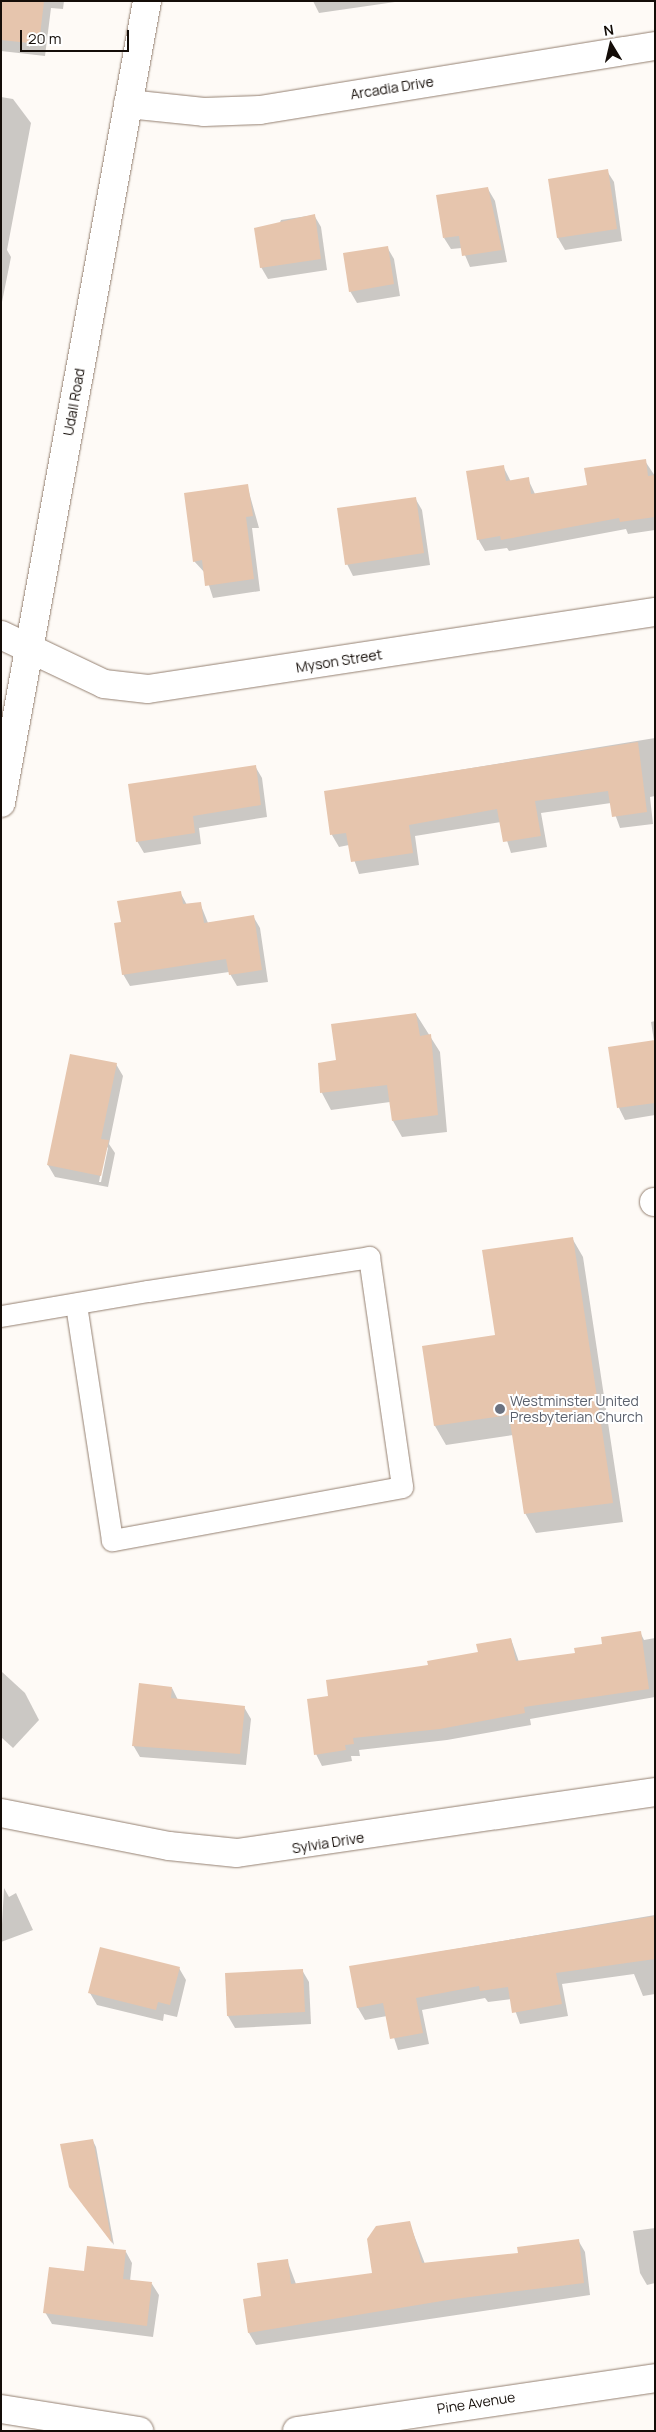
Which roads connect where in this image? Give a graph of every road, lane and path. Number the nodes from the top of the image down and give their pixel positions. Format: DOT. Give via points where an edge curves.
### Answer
graph roads {
  1 [pos="146,1"];
  2 [pos="655,46"];
  3 [pos="128,104"];
  4 [pos="655,612"];
  5 [pos="1,634"];
  6 [pos="30,648"];
  7 [pos="1,803"];
  8 [pos="76,1304"];
  9 [pos="1,1316"];
  10 [pos="655,1792"];
  11 [pos="1,1813"];
  12 [pos="655,2378"];
  13 [pos="1,2410"];
  14 [pos="139,2431"];
  15 [pos="297,2431"];
  1 -- 3 [label="street, Udall Road"];
  2 -- 3 [label="street, Arcadia Drive" via="260,110 204,112"];
  3 -- 6 [label="street, Udall Road"];
  4 -- 6 [label="street, Myson Street" via="148,689 104,684"];
  5 -- 6 [label="street, Myson Street"];
  6 -- 7 [label="street, Udall Road"];
  8 -- 8 [label="lane" via="369,1257 402,1487 112,1540"];
  8 -- 9 [label="lane"];
  10 -- 11 [label="street, Sylvia Drive" via="237,1853 168,1846"];
  12 -- 15 [label="street, Pine Avenue"];
  13 -- 14 [label="street"];
}
